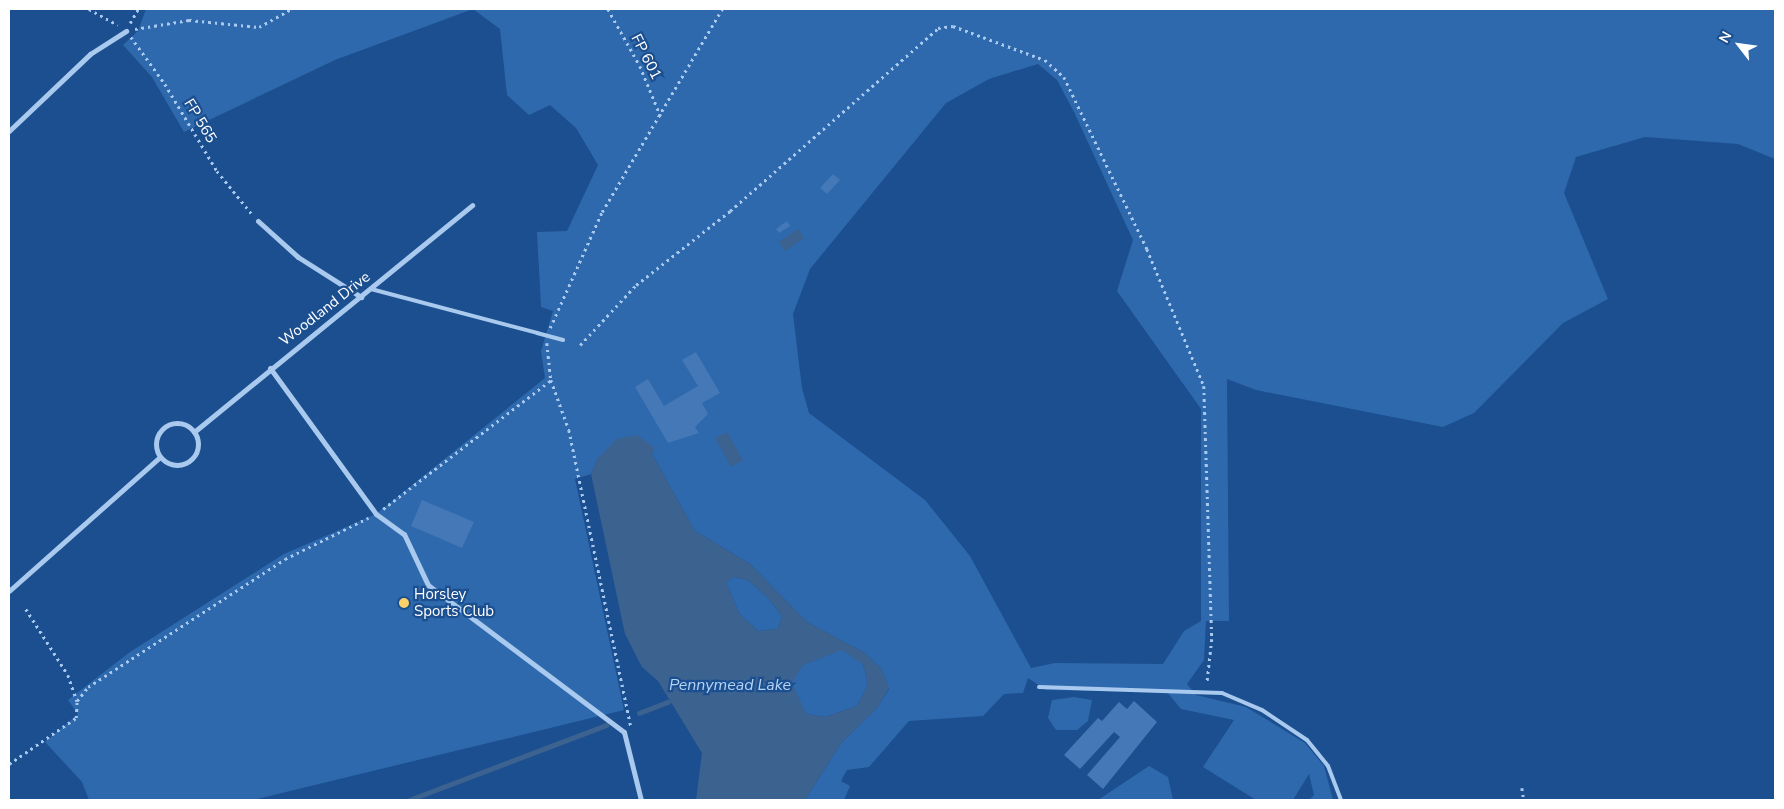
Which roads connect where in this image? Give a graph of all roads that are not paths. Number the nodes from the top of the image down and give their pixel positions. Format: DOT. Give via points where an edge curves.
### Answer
graph roads {
  1 [pos="126,31"];
  2 [pos="9,131"];
  3 [pos="472,205"];
  4 [pos="258,221"];
  5 [pos="371,289"];
  6 [pos="361,297"];
  7 [pos="563,340"];
  8 [pos="270,368"];
  9 [pos="194,432"];
  10 [pos="160,457"];
  11 [pos="9,591"];
  12 [pos="1039,687"];
  13 [pos="641,800"];
  14 [pos="1341,800"];
  1 -- 2 [label="street" via="90,54"];
  3 -- 5 [label="street, Woodland Drive"];
  4 -- 6 [label="street" via="298,257"];
  5 -- 6 [label="street, Woodland Drive"];
  5 -- 7 [label="lane, bridge"];
  6 -- 8 [label="street, Woodland Drive"];
  8 -- 9 [label="street, Woodland Drive"];
  8 -- 13 [label="street" via="376,514 404,534 428,585 629,738"];
  9 -- 10 [label="street" via="198,442 190,461 169,464"];
  9 -- 10 [label="street" via="185,425 164,427 156,447"];
  10 -- 11 [label="street"];
  12 -- 14 [label="lane" via="1206,690 1262,710 1307,740 1328,766"];
}
